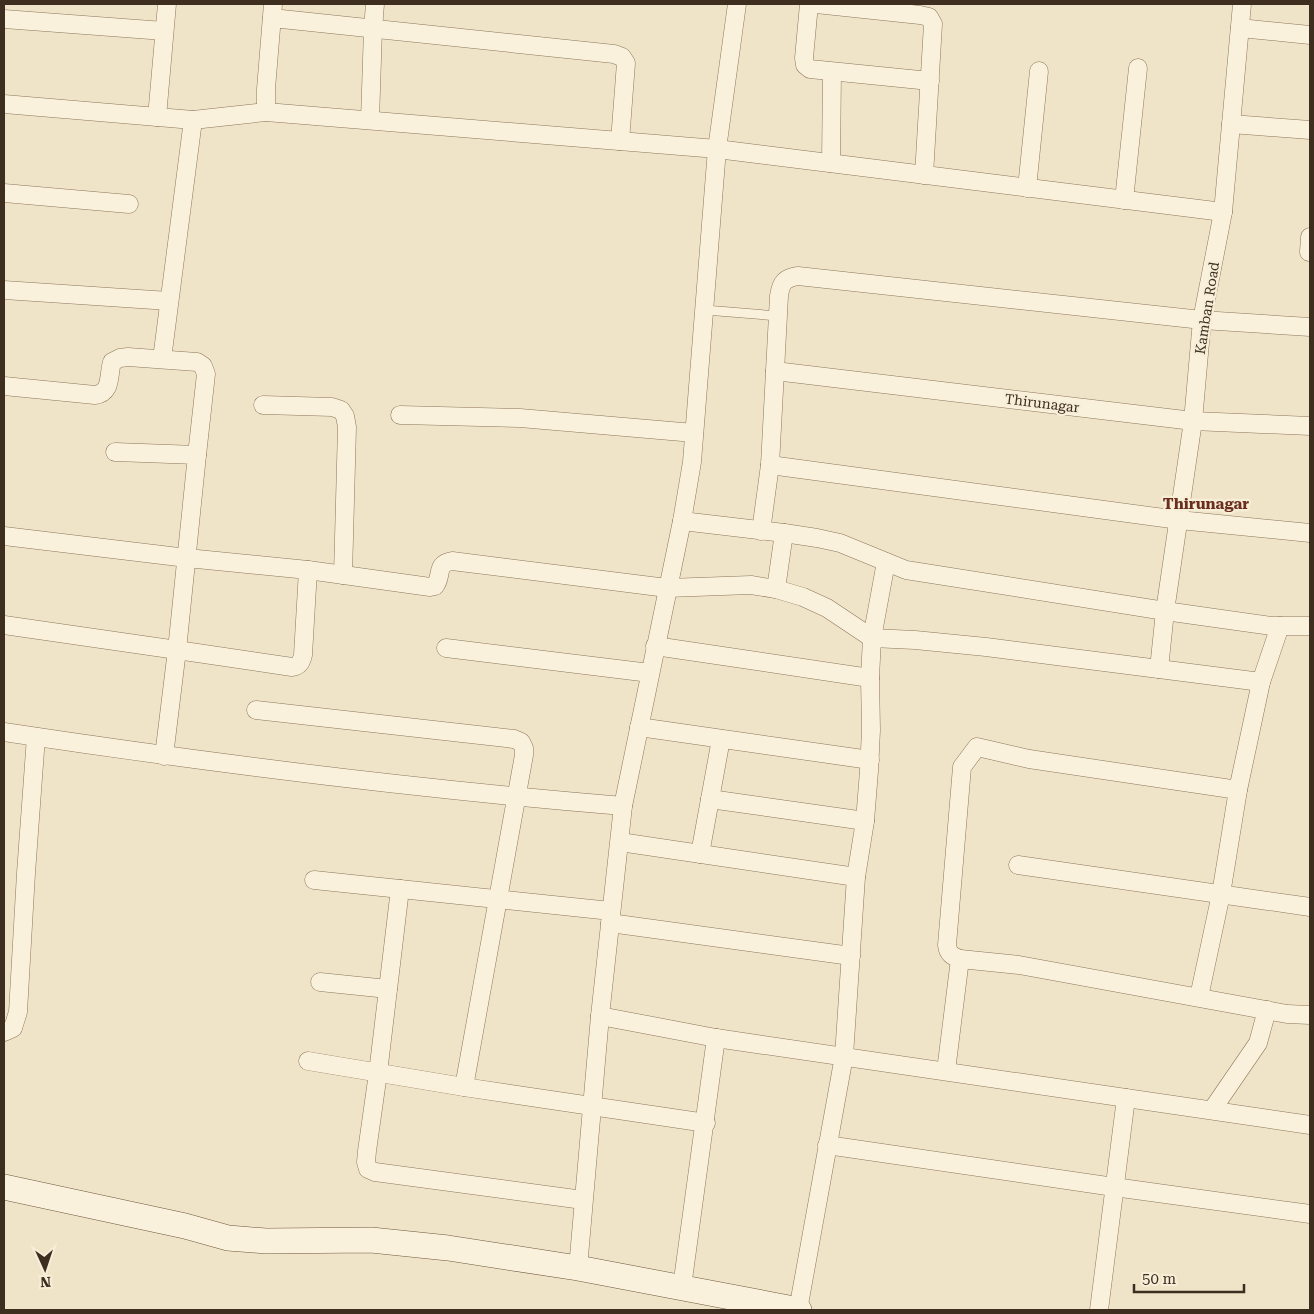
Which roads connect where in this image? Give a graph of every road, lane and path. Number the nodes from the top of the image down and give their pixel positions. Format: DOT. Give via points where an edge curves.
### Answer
graph roads {
  1 [pos="167,4"];
  2 [pos="375,4"];
  3 [pos="737,4"];
  4 [pos="808,4"];
  5 [pos="816,4"];
  6 [pos="1242,4"];
  7 [pos="931,10"];
  8 [pos="272,11"];
  9 [pos="4,19"];
  10 [pos="1240,28"];
  11 [pos="373,29"];
  12 [pos="164,31"];
  13 [pos="1310,34"];
  14 [pos="1138,68"];
  15 [pos="1039,71"];
  16 [pos="832,72"];
  17 [pos="930,81"];
  18 [pos="4,104"];
  19 [pos="266,112"];
  20 [pos="157,117"];
  21 [pos="194,120"];
  22 [pos="370,120"];
  23 [pos="1231,124"];
  24 [pos="1310,130"];
  25 [pos="620,141"];
  26 [pos="717,149"];
  27 [pos="831,163"];
  28 [pos="924,175"];
  29 [pos="1027,188"];
  30 [pos="4,193"];
  31 [pos="1124,200"];
  32 [pos="129,204"];
  33 [pos="1223,212"];
  34 [pos="4,290"];
  35 [pos="169,301"];
  36 [pos="705,310"];
  37 [pos="778,316"];
  38 [pos="1202,320"];
  39 [pos="1310,327"];
  40 [pos="162,359"];
  41 [pos="775,371"];
  42 [pos="4,386"];
  43 [pos="262,405"];
  44 [pos="400,415"];
  45 [pos="1194,421"];
  46 [pos="1310,426"];
  47 [pos="694,433"];
  48 [pos="115,452"];
  49 [pos="197,455"];
  50 [pos="770,466"];
  51 [pos="1179,520"];
  52 [pos="682,521"];
  53 [pos="761,531"];
  54 [pos="784,533"];
  55 [pos="1310,533"];
  56 [pos="4,536"];
  57 [pos="187,558"];
  58 [pos="886,562"];
  59 [pos="308,570"];
  60 [pos="343,574"];
  61 [pos="667,588"];
  62 [pos="776,589"];
  63 [pos="1165,611"];
  64 [pos="4,625"];
  65 [pos="1280,626"];
  66 [pos="1310,626"];
  67 [pos="872,638"];
  68 [pos="655,646"];
  69 [pos="446,648"];
  70 [pos="177,650"];
  71 [pos="1159,669"];
  72 [pos="650,673"];
  73 [pos="870,678"];
  74 [pos="1261,682"];
  75 [pos="256,710"];
  76 [pos="639,727"];
  77 [pos="4,732"];
  78 [pos="36,737"];
  79 [pos="721,739"];
  80 [pos="164,756"];
  81 [pos="870,760"];
  82 [pos="1238,790"];
  83 [pos="515,797"];
  84 [pos="710,799"];
  85 [pos="623,806"];
  86 [pos="865,821"];
  87 [pos="620,842"];
  88 [pos="700,854"];
  89 [pos="1018,865"];
  90 [pos="856,877"];
  91 [pos="314,880"];
  92 [pos="400,889"];
  93 [pos="1221,894"];
  94 [pos="497,899"];
  95 [pos="1310,907"];
  96 [pos="610,917"];
  97 [pos="851,956"];
  98 [pos="960,959"];
  99 [pos="320,982"];
  100 [pos="388,990"];
  101 [pos="1199,997"];
  102 [pos="1267,1010"];
  103 [pos="1310,1015"];
  104 [pos="600,1016"];
  105 [pos="4,1032"];
  106 [pos="716,1038"];
  107 [pos="844,1056"];
  108 [pos="308,1061"];
  109 [pos="946,1071"];
  110 [pos="378,1072"];
  111 [pos="464,1087"];
  112 [pos="1126,1098"];
  113 [pos="592,1106"];
  114 [pos="1212,1110"];
  115 [pos="706,1123"];
  116 [pos="1310,1125"];
  117 [pos="828,1144"];
  118 [pos="4,1187"];
  119 [pos="1114,1187"];
  120 [pos="583,1200"];
  121 [pos="1310,1214"];
  122 [pos="578,1268"];
  123 [pos="682,1286"];
  124 [pos="798,1310"];
  125 [pos="1099,1310"];
  1 -- 12 [label="street"];
  2 -- 11 [label="street"];
  3 -- 26 [label="street"];
  4 -- 16 [label="street" via="805,65 810,69"];
  5 -- 7 [label="street"];
  6 -- 10 [label="street, Kamban Road"];
  7 -- 17 [label="street" via="934,31"];
  8 -- 11 [label="street"];
  8 -- 19 [label="street"];
  9 -- 12 [label="street"];
  10 -- 13 [label="street"];
  10 -- 23 [label="street, Kamban Road"];
  11 -- 22 [label="street"];
  11 -- 25 [label="street" via="622,57 626,73"];
  12 -- 20 [label="street"];
  14 -- 31 [label="street"];
  15 -- 29 [label="street"];
  16 -- 17 [label="street"];
  16 -- 27 [label="street"];
  17 -- 28 [label="street"];
  18 -- 20 [label="street"];
  19 -- 21 [label="street"];
  19 -- 22 [label="street"];
  20 -- 21 [label="street"];
  21 -- 35 [label="street"];
  22 -- 25 [label="street"];
  23 -- 24 [label="street"];
  23 -- 33 [label="street, Kamban Road"];
  25 -- 26 [label="street"];
  26 -- 27 [label="street"];
  26 -- 36 [label="street"];
  27 -- 28 [label="street"];
  28 -- 29 [label="street"];
  29 -- 31 [label="street"];
  30 -- 32 [label="street"];
  31 -- 33 [label="street"];
  33 -- 38 [label="street, Kamban Road"];
  34 -- 35 [label="street"];
  35 -- 40 [label="street"];
  36 -- 37 [label="lane"];
  36 -- 47 [label="street"];
  37 -- 38 [label="street" via="780,284 787,278 798,276"];
  37 -- 41 [label="street"];
  38 -- 39 [label="street"];
  38 -- 45 [label="street, Kamban Road"];
  40 -- 42 [label="street" via="128,357 112,362 106,390 102,394"];
  40 -- 49 [label="street" via="197,362 206,374"];
  41 -- 45 [label="street, Thirunagar"];
  41 -- 50 [label="street"];
  43 -- 60 [label="street" via="332,407 341,410 345,416"];
  44 -- 47 [label="street" via="520,418"];
  45 -- 46 [label="street, Thirunagar"];
  45 -- 51 [label="street, Kamban Road"];
  47 -- 52 [label="street"];
  48 -- 49 [label="street"];
  49 -- 57 [label="street"];
  50 -- 51 [label="street"];
  50 -- 53 [label="street"];
  51 -- 55 [label="street"];
  51 -- 63 [label="street, Kamban Road"];
  52 -- 53 [label="street"];
  52 -- 61 [label="street"];
  53 -- 54 [label="street"];
  54 -- 58 [label="street" via="840,543"];
  54 -- 62 [label="street"];
  56 -- 57 [label="street"];
  57 -- 59 [label="street"];
  57 -- 70 [label="street"];
  58 -- 63 [label="street" via="906,570"];
  58 -- 67 [label="street"];
  59 -- 60 [label="street"];
  59 -- 70 [label="street" via="303,655 298,666"];
  60 -- 61 [label="street" via="430,587 439,581 440,568 452,561"];
  61 -- 62 [label="street" via="751,585"];
  61 -- 68 [label="street"];
  62 -- 67 [label="street" via="827,608"];
  63 -- 65 [label="street"];
  63 -- 71 [label="street, Kamban Road"];
  64 -- 70 [label="street"];
  65 -- 66 [label="street"];
  65 -- 74 [label="street"];
  67 -- 71 [label="street" via="986,647"];
  67 -- 73 [label="street"];
  68 -- 72 [label="street"];
  68 -- 73 [label="street"];
  69 -- 72 [label="street"];
  70 -- 80 [label="street"];
  71 -- 74 [label="street"];
  72 -- 76 [label="street"];
  73 -- 81 [label="street"];
  74 -- 82 [label="street"];
  75 -- 83 [label="street" via="514,739 524,748"];
  76 -- 79 [label="street"];
  76 -- 85 [label="street"];
  77 -- 78 [label="street"];
  78 -- 80 [label="street"];
  78 -- 105 [label="street" via="18,1012 13,1028"];
  79 -- 81 [label="street"];
  79 -- 84 [label="street"];
  80 -- 83 [label="street"];
  81 -- 86 [label="street"];
  82 -- 93 [label="street"];
  82 -- 98 [label="street" via="1029,760 977,747 962,767 947,944 951,956"];
  83 -- 85 [label="street"];
  83 -- 94 [label="street"];
  84 -- 86 [label="street"];
  84 -- 88 [label="street"];
  85 -- 87 [label="street"];
  86 -- 90 [label="street"];
  87 -- 88 [label="street"];
  87 -- 96 [label="street"];
  88 -- 90 [label="street"];
  89 -- 93 [label="street"];
  90 -- 97 [label="street"];
  91 -- 92 [label="street"];
  92 -- 94 [label="street"];
  92 -- 100 [label="street"];
  93 -- 95 [label="street"];
  93 -- 101 [label="street"];
  94 -- 96 [label="street"];
  94 -- 111 [label="street"];
  96 -- 97 [label="street"];
  96 -- 104 [label="street"];
  97 -- 107 [label="street"];
  98 -- 101 [label="street" via="1019,965"];
  98 -- 109 [label="street"];
  99 -- 100 [label="street"];
  100 -- 110 [label="street"];
  101 -- 102 [label="street"];
  102 -- 103 [label="street"];
  102 -- 114 [label="street" via="1258,1043"];
  104 -- 106 [label="street"];
  104 -- 113 [label="street"];
  106 -- 107 [label="street"];
  106 -- 115 [label="street"];
  107 -- 109 [label="street"];
  107 -- 117 [label="street"];
  108 -- 110 [label="street"];
  109 -- 112 [label="street"];
  110 -- 111 [label="street"];
  110 -- 120 [label="street" via="367,1151 368,1169"];
  111 -- 113 [label="street"];
  112 -- 114 [label="street"];
  112 -- 119 [label="street"];
  113 -- 115 [label="street"];
  113 -- 120 [label="street"];
  114 -- 116 [label="street"];
  115 -- 123 [label="street"];
  117 -- 119 [label="street"];
  117 -- 124 [label="street"];
  118 -- 122 [label="main road" via="228,1238 371,1240"];
  119 -- 121 [label="street"];
  119 -- 125 [label="street"];
  120 -- 122 [label="street"];
  122 -- 123 [label="main road"];
  123 -- 124 [label="main road"];
}
